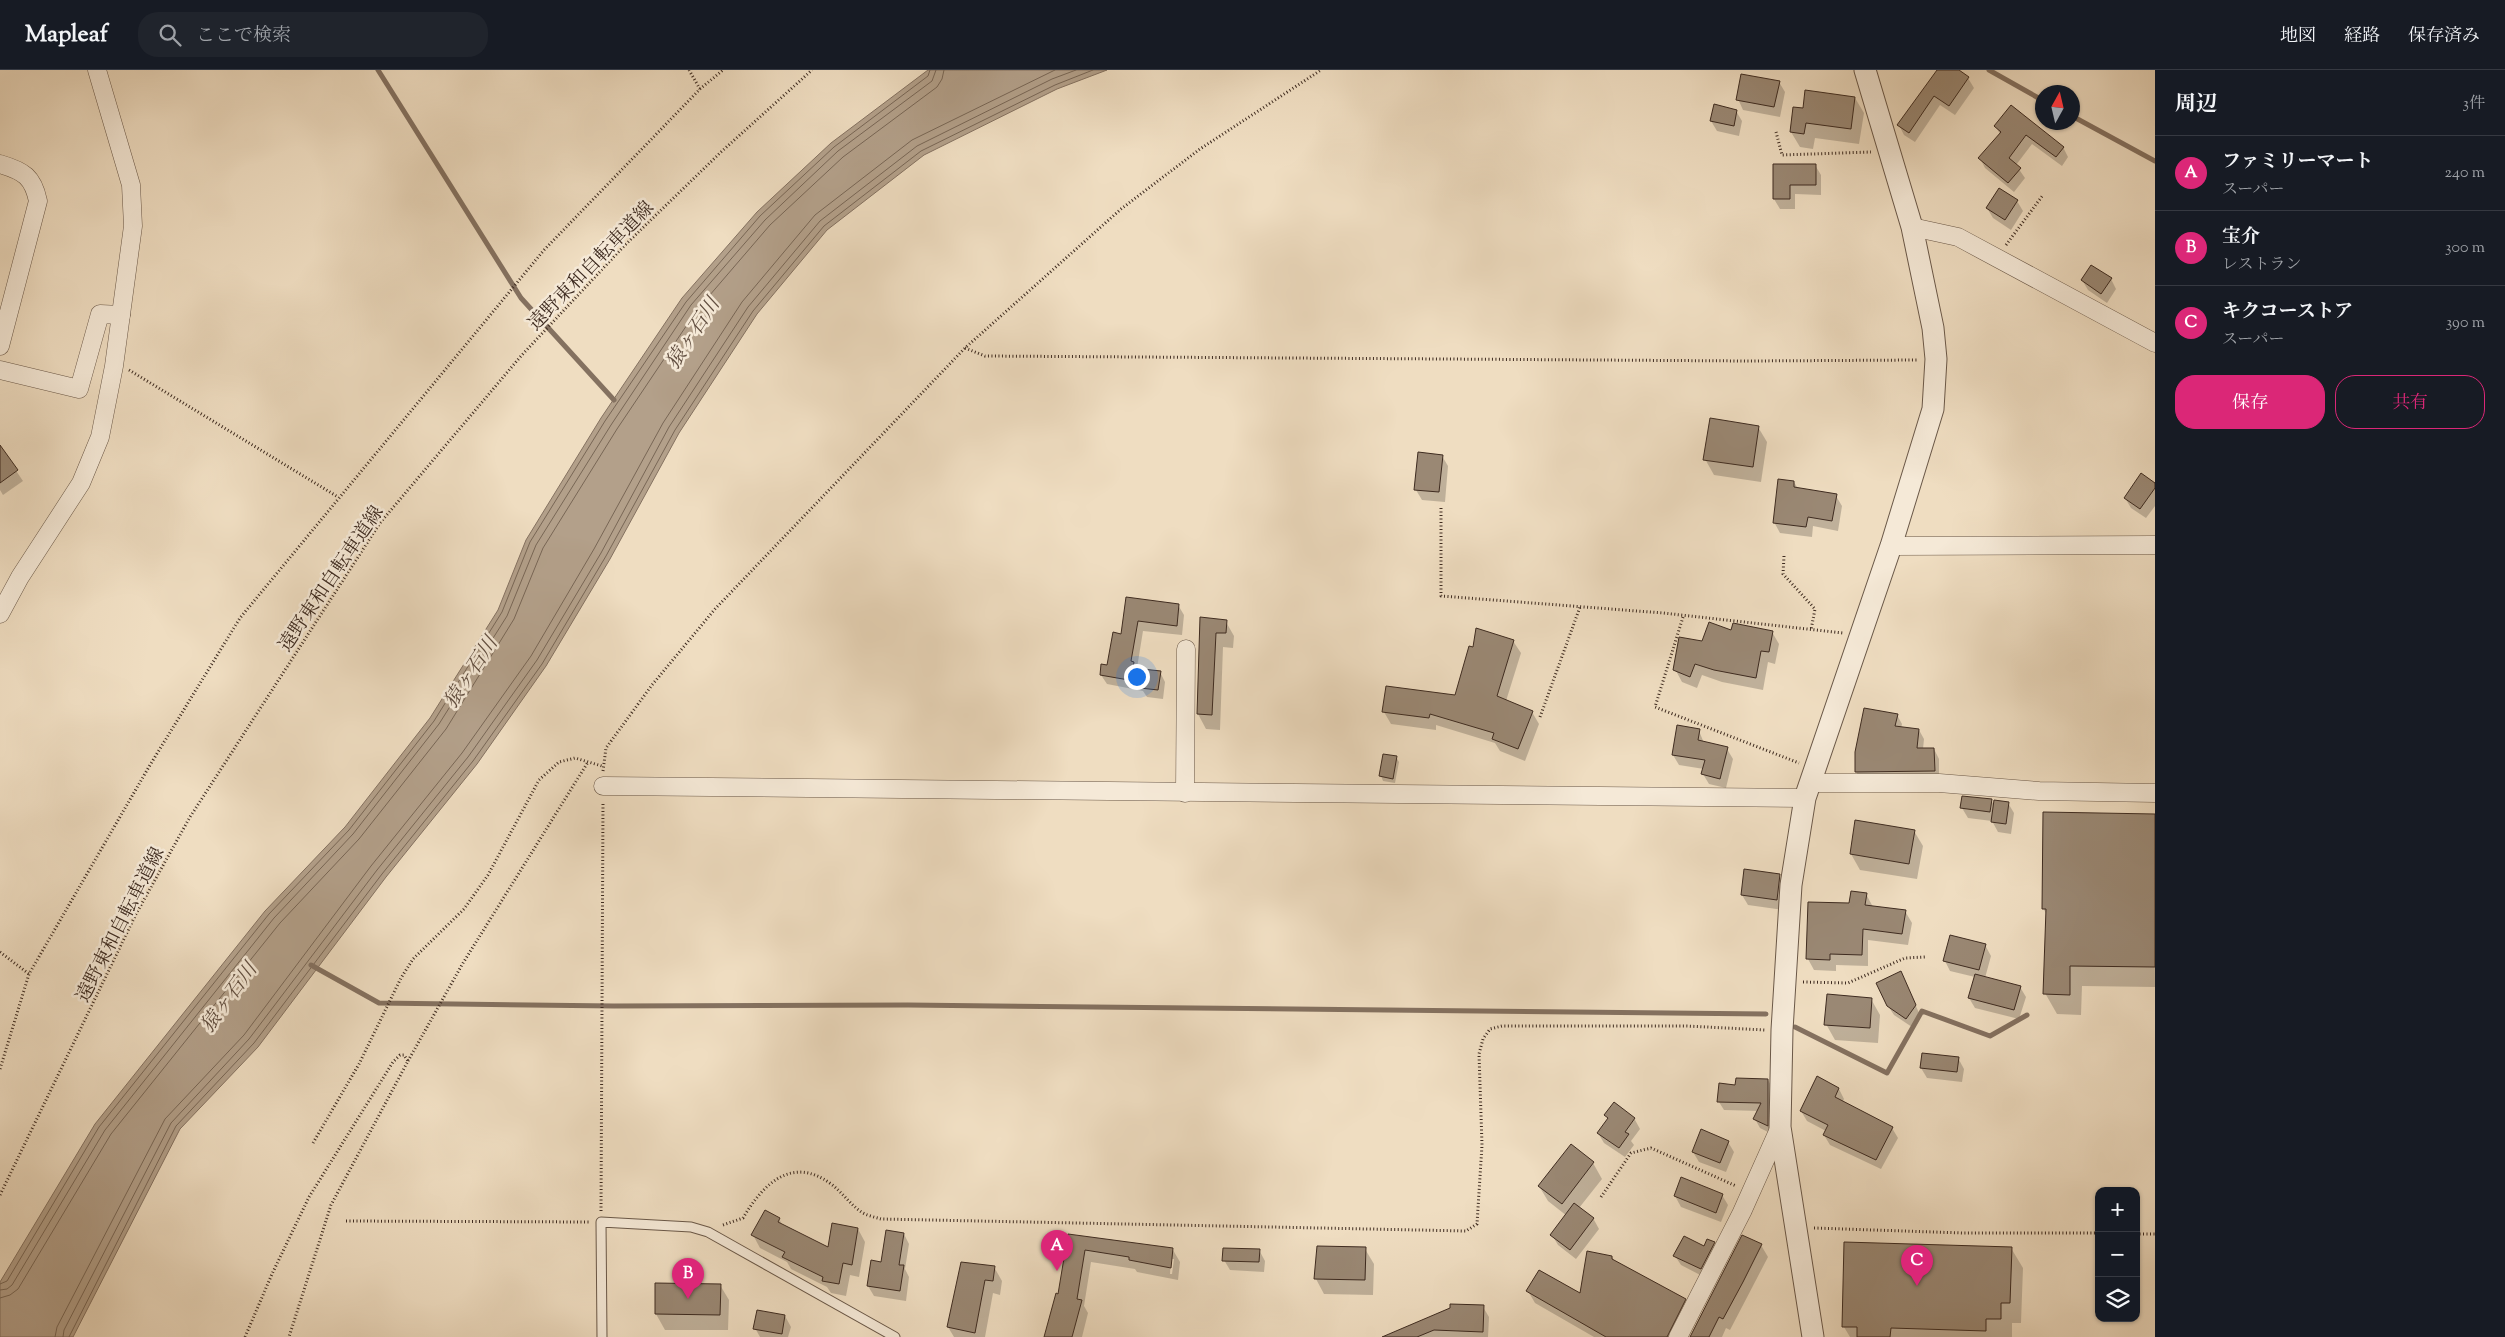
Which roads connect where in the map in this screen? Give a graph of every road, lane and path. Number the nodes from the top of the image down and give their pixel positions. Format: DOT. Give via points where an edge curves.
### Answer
graph roads {
  1 [pos="97,70"];
  2 [pos="689,70"];
  3 [pos="722,70"];
  4 [pos="812,70"];
  5 [pos="1321,70"];
  6 [pos="1865,70"];
  7 [pos="700,89"];
  8 [pos="1776,132"];
  9 [pos="1889,151"];
  10 [pos="0,164"];
  11 [pos="2043,194"];
  12 [pos="1912,227"];
  13 [pos="1997,258"];
  14 [pos="121,315"];
  15 [pos="2155,343"];
  16 [pos="0,346"];
  17 [pos="965,348"];
  18 [pos="1936,359"];
  19 [pos="114,366"];
  20 [pos="0,370"];
  21 [pos="338,497"];
  22 [pos="1441,508"];
  23 [pos="2155,545"];
  24 [pos="1891,546"];
  25 [pos="1784,556"];
  26 [pos="1580,607"];
  27 [pos="0,614"];
  28 [pos="1683,617"];
  29 [pos="1811,630"];
  30 [pos="1861,635"];
  31 [pos="1186,649"];
  32 [pos="1540,717"];
  33 [pos="588,762"];
  34 [pos="1811,783"];
  35 [pos="603,786"];
  36 [pos="1185,793"];
  37 [pos="2155,793"];
  38 [pos="0,952"];
  39 [pos="1925,957"];
  40 [pos="28,974"];
  41 [pos="1785,981"];
  42 [pos="1782,1030"];
  43 [pos="408,1061"];
  44 [pos="0,1069"];
  45 [pos="1780,1127"];
  46 [pos="313,1143"];
  47 [pos="1751,1192"];
  48 [pos="0,1195"];
  49 [pos="1601,1197"];
  50 [pos="346,1221"];
  51 [pos="601,1222"];
  52 [pos="1796,1227"];
  53 [pos="708,1232"];
  54 [pos="2095,1234"];
  55 [pos="2140,1234"];
  56 [pos="2155,1234"];
  57 [pos="246,1337"];
  58 [pos="289,1337"];
  59 [pos="602,1337"];
  60 [pos="895,1337"];
  61 [pos="1678,1337"];
  62 [pos="1813,1337"];
  1 -- 14 [label="street" via="131,185 133,226"];
  2 -- 7 [label="path"];
  3 -- 7 [label="path"];
  4 -- 48 [label="path, 遠野東和自転車道線" via="624,246 540,336 380,523 190,817 136,914"];
  5 -- 17 [label="path" via="1200,149 1122,209"];
  6 -- 9 [label="street"];
  7 -- 21 [label="path" via="544,250"];
  8 -- 9 [label="path" via="1782,154"];
  9 -- 12 [label="street"];
  10 -- 16 [label="street" via="17,169 34,184 38,201"];
  11 -- 13 [label="path"];
  12 -- 13 [label="street" via="1958,237"];
  12 -- 18 [label="street" via="1933,328"];
  13 -- 15 [label="street"];
  14 -- 19 [label="street"];
  14 -- 20 [label="street" via="100,314 79,389"];
  17 -- 18 [label="path" via="985,356 1748,361"];
  17 -- 33 [label="path" via="715,609 652,685 606,748 602,766"];
  18 -- 24 [label="street" via="1933,409"];
  19 -- 21 [label="path" via="134,371"];
  19 -- 27 [label="street" via="100,437 81,483"];
  21 -- 40 [label="path" via="240,618"];
  22 -- 26 [label="path" via="1441,596"];
  23 -- 24 [label="street"];
  24 -- 30 [label="street"];
  25 -- 29 [label="path" via="1783,574 1814,609"];
  26 -- 29 [label="path"];
  26 -- 32 [label="path"];
  28 -- 34 [label="path" via="1655,707"];
  29 -- 30 [label="path"];
  30 -- 34 [label="street"];
  31 -- 36 [label="street"];
  33 -- 43 [label="path" via="463,963"];
  33 -- 46 [label="path" via="575,758 559,762 539,780 488,875 464,909 413,959 401,978 359,1064"];
  34 -- 36 [label="street"];
  34 -- 37 [label="street" via="1939,783 2039,792"];
  34 -- 41 [label="street" via="1791,885"];
  35 -- 36 [label="street"];
  35 -- 51 [label="path"];
  38 -- 40 [label="path"];
  39 -- 41 [label="path" via="1905,958 1848,983"];
  40 -- 44 [label="path"];
  41 -- 42 [label="street"];
  42 -- 45 [label="street"];
  42 -- 53 [label="path" via="1687,1026 1502,1026 1490,1029 1479,1054 1482,1145 1477,1224 1466,1231 881,1219 861,1212 830,1184 807,1173 786,1173 774,1179 756,1196 743,1218"];
  43 -- 57 [label="path" via="400,1055 393,1062 309,1197"];
  43 -- 58 [label="path" via="331,1206"];
  45 -- 47 [label="street"];
  45 -- 52 [label="street"];
  47 -- 49 [label="path" via="1651,1148 1631,1153"];
  47 -- 61 [label="street"];
  50 -- 51 [label="path"];
  51 -- 53 [label="lane" via="691,1227"];
  51 -- 59 [label="lane"];
  52 -- 54 [label="path"];
  52 -- 62 [label="street"];
  53 -- 60 [label="lane"];
  55 -- 56 [label="path"];
}
